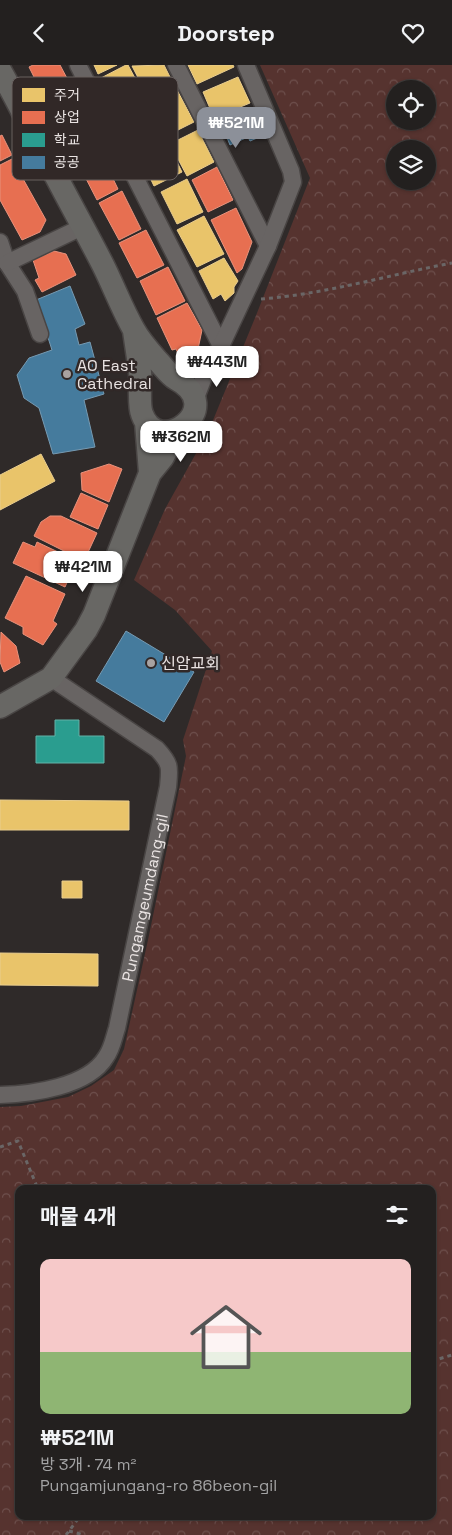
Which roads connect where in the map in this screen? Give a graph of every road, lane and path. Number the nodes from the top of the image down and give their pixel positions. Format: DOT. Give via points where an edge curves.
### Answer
graph roads {
  1 [pos="78,65"];
  2 [pos="176,65"];
  3 [pos="246,65"];
  4 [pos="0,70"];
  5 [pos="84,77"];
  6 [pos="12,93"];
  7 [pos="57,180"];
  8 [pos="137,180"];
  9 [pos="82,227"];
  10 [pos="0,242"];
  11 [pos="268,246"];
  12 [pos="7,263"];
  13 [pos="452,263"];
  14 [pos="243,301"];
  15 [pos="134,331"];
  16 [pos="40,335"];
  17 [pos="221,345"];
  18 [pos="209,364"];
  19 [pos="177,379"];
  20 [pos="141,397"];
  21 [pos="195,400"];
  22 [pos="146,421"];
  23 [pos="177,430"];
  24 [pos="150,473"];
  25 [pos="51,678"];
  26 [pos="0,707"];
  27 [pos="0,1095"];
  28 [pos="0,1147"];
  29 [pos="36,1185"];
  30 [pos="452,1355"];
  31 [pos="436,1360"];
  32 [pos="77,1520"];
  33 [pos="69,1531"];
  34 [pos="66,1535"];
  35 [pos="84,1535"];
  1 -- 5 [label="street"];
  2 -- 11 [label="street"];
  3 -- 11 [label="street" via="293,182"];
  4 -- 6 [label="street"];
  7 -- 9 [label="street"];
  8 -- 17 [label="street"];
  9 -- 12 [label="street"];
  9 -- 15 [label="street"];
  10 -- 12 [label="street"];
  11 -- 14 [label="street"];
  12 -- 16 [label="street" via="25,291"];
  13 -- 14 [label="path" via="293,297"];
  14 -- 17 [label="street"];
  15 -- 19 [label="street"];
  15 -- 20 [label="street"];
  17 -- 18 [label="street"];
  18 -- 19 [label="street"];
  18 -- 21 [label="street"];
  19 -- 20 [label="street" via="158,379"];
  19 -- 21 [label="street" via="187,385"];
  20 -- 22 [label="street" via="140,406"];
  21 -- 23 [label="street" via="192,418"];
  22 -- 23 [label="street" via="160,431"];
  22 -- 24 [label="street"];
  23 -- 24 [label="street" via="163,457"];
  24 -- 25 [label="street" via="94,615"];
  25 -- 26 [label="street"];
  25 -- 27 [label="street, Pungamgeumdang-gil" via="157,749 168,761 170,773 117,1028 106,1057 88,1076 66,1085 18,1095"];
  28 -- 29 [label="path" via="18,1141"];
  30 -- 31 [label="path"];
  32 -- 33 [label="path"];
  33 -- 34 [label="path"];
  33 -- 35 [label="path"];
}
